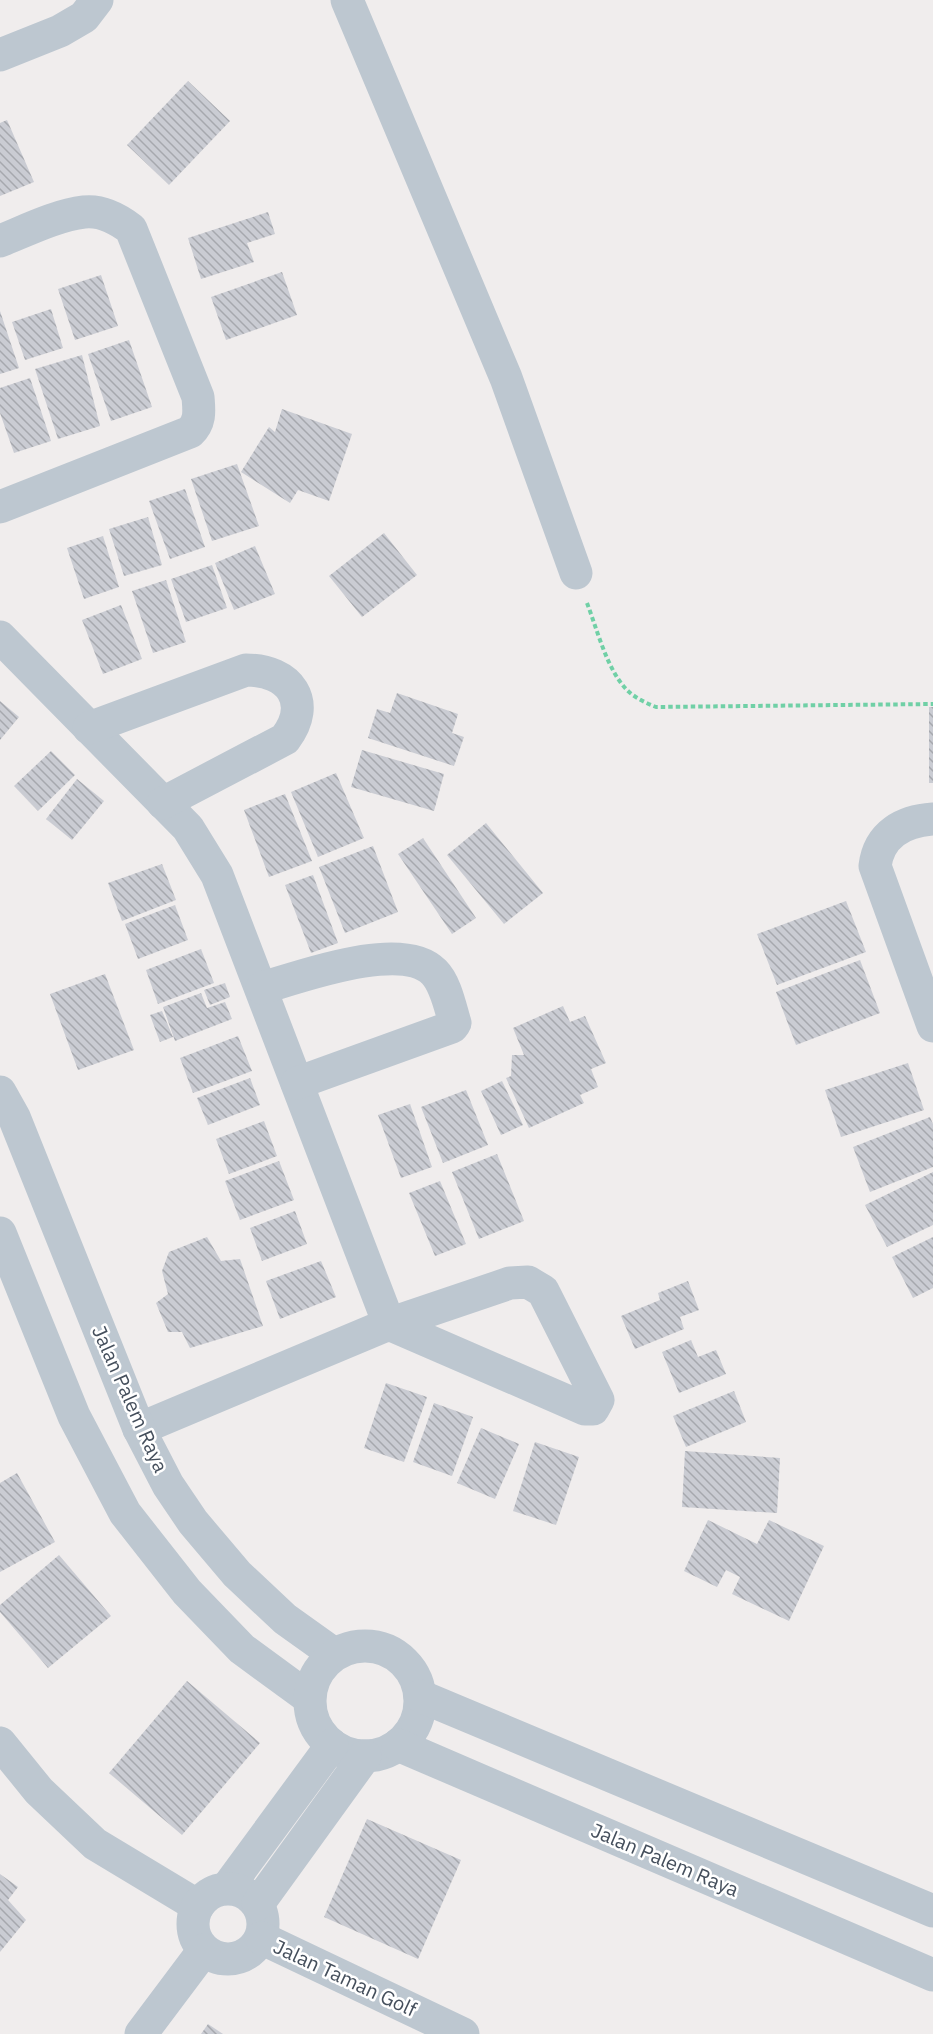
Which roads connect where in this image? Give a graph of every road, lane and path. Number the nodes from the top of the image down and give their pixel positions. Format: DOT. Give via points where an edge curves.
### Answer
graph roads {
  1 [pos="97,0"];
  2 [pos="347,0"];
  3 [pos="0,55"];
  4 [pos="0,241"];
  5 [pos="0,507"];
  6 [pos="576,573"];
  7 [pos="0,637"];
  8 [pos="933,704"];
  9 [pos="89,728"];
  10 [pos="163,803"];
  11 [pos="933,819"];
  12 [pos="262,988"];
  13 [pos="933,1026"];
  14 [pos="297,1083"];
  15 [pos="0,1092"];
  16 [pos="0,1233"];
  17 [pos="389,1324"];
  18 [pos="139,1429"];
  19 [pos="334,1654"];
  20 [pos="420,1696"];
  21 [pos="309,1698"];
  22 [pos="0,1743"];
  23 [pos="332,1745"];
  24 [pos="398,1745"];
  25 [pos="365,1756"];
  26 [pos="227,1888"];
  27 [pos="258,1904"];
  28 [pos="198,1906"];
  29 [pos="933,1911"];
  30 [pos="261,1938"];
  31 [pos="204,1950"];
  32 [pos="933,1975"];
  33 [pos="141,2034"];
  34 [pos="462,2034"];
  1 -- 3 [label="street" via="84,17 60,31"];
  2 -- 6 [label="street" via="506,378"];
  4 -- 5 [label="street" via="84,212 113,218 131,229 198,397 199,410 197,424 190,432"];
  6 -- 8 [label="path" via="612,666 626,690 656,707"];
  7 -- 9 [label="street"];
  9 -- 10 [label="street"];
  9 -- 10 [label="street" via="246,670 270,672 287,684 294,693 297,718 285,739"];
  10 -- 12 [label="street" via="188,828 217,875"];
  11 -- 13 [label="street" via="909,822 890,834 879,850 875,866"];
  12 -- 14 [label="street"];
  12 -- 14 [label="street" via="377,959 422,964 440,978 455,1023 452,1027"];
  14 -- 17 [label="street"];
  15 -- 18 [label="street, Jalan Palem Raya" via="14,1117"];
  16 -- 21 [label="street" via="74,1416 125,1512 187,1592 234,1641"];
  17 -- 17 [label="street" via="510,1283 528,1282 543,1291 598,1400 593,1409 585,1409"];
  17 -- 18 [label="street"];
  18 -- 19 [label="street, Jalan Palem Raya" via="168,1485 193,1522 237,1574 285,1619"];
  19 -- 20 [label="street" via="370,1645 388,1650 404,1661 415,1677"];
  19 -- 21 [label="street" via="321,1666"];
  20 -- 24 [label="street" via="419,1714"];
  20 -- 29 [label="street"];
  21 -- 23 [label="street" via="311,1716"];
  22 -- 28 [label="street" via="39,1791 95,1844"];
  23 -- 25 [label="street"];
  23 -- 26 [label="street"];
  24 -- 25 [label="street"];
  24 -- 32 [label="street, Jalan Palem Raya"];
  25 -- 27 [label="street"];
  26 -- 27 [label="street" via="249,1895"];
  26 -- 28 [label="street" via="205,1896"];
  27 -- 30 [label="street" via="263,1914"];
  28 -- 31 [label="street" via="193,1928"];
  30 -- 31 [label="street" via="246,1954 235,1958 224,1959"];
  30 -- 34 [label="street, Jalan Taman Golf"];
  31 -- 33 [label="street"];
}
